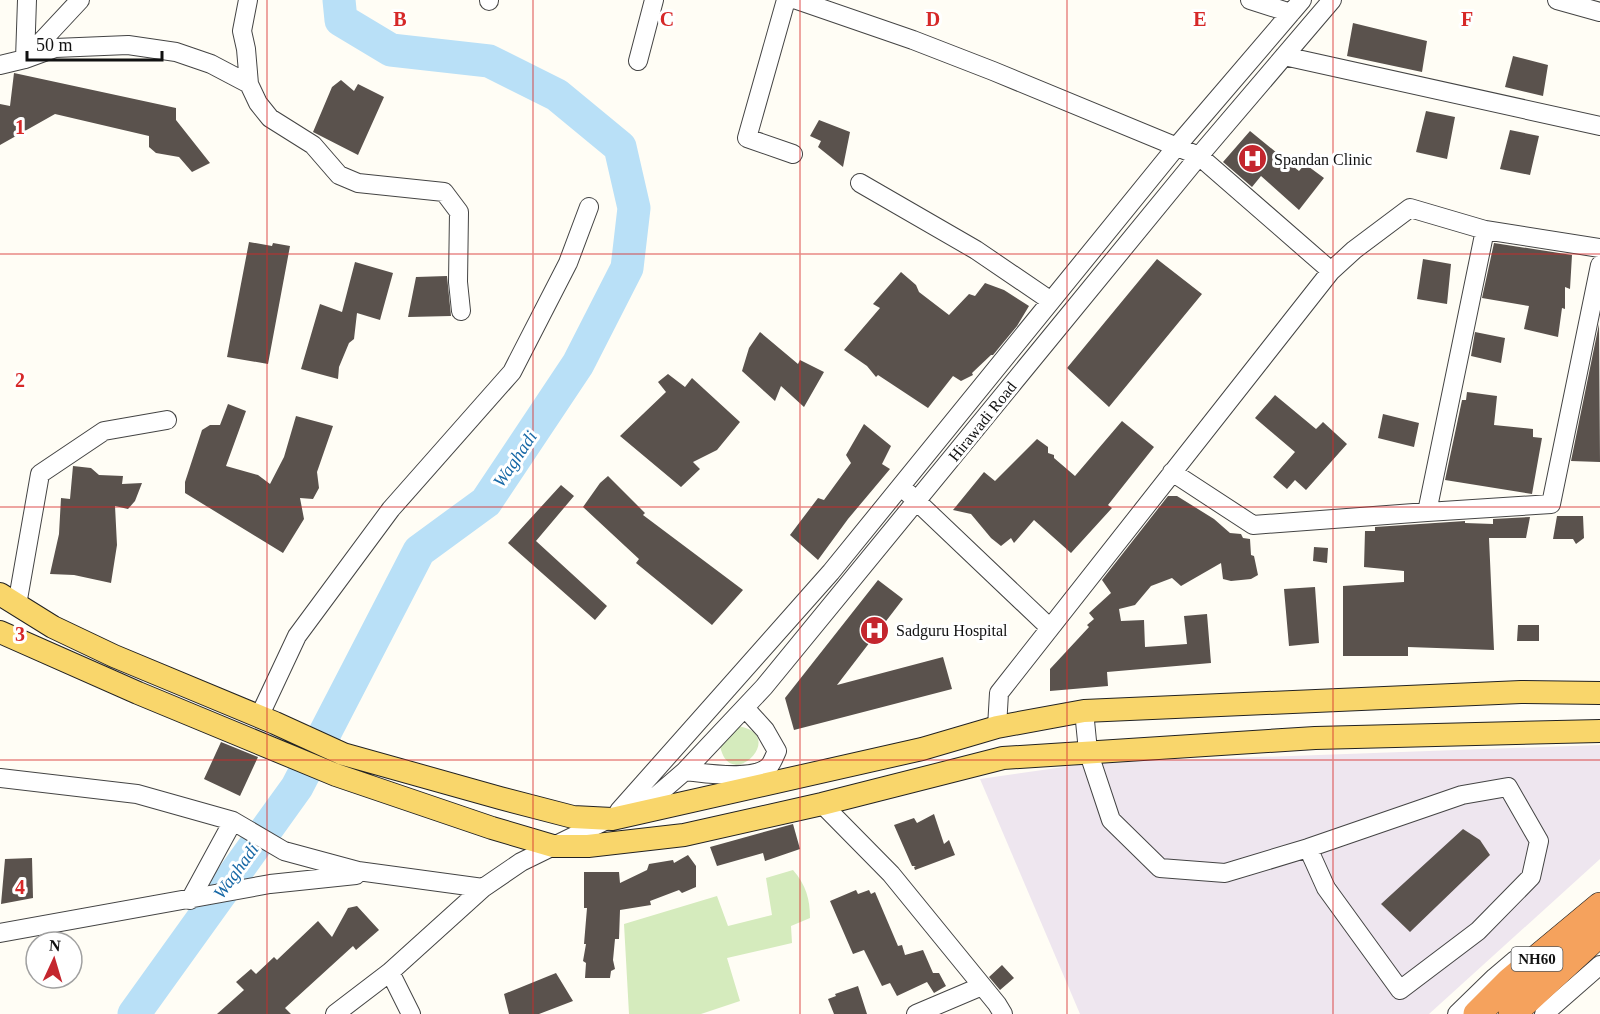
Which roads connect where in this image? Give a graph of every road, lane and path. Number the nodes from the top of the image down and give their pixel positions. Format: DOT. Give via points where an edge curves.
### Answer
graph roads {
  1 [pos="27,0"];
  2 [pos="80,0"];
  3 [pos="248,0"];
  4 [pos="654,0"];
  5 [pos="786,0"];
  6 [pos="797,0"];
  7 [pos="1250,0"];
  8 [pos="1332,0"];
  9 [pos="1557,0"];
  10 [pos="1296,7"];
  11 [pos="1600,12"];
  12 [pos="1284,56"];
  13 [pos="25,59"];
  14 [pos="638,61"];
  15 [pos="0,65"];
  16 [pos="249,84"];
  17 [pos="1600,126"];
  18 [pos="1177,146"];
  19 [pos="793,154"];
  20 [pos="1199,156"];
  21 [pos="860,183"];
  22 [pos="589,207"];
  23 [pos="1485,230"];
  24 [pos="1600,248"];
  25 [pos="1600,264"];
  26 [pos="1331,271"];
  27 [pos="1051,301"];
  28 [pos="461,311"];
  29 [pos="167,420"];
  30 [pos="1172,472"];
  31 [pos="900,487"];
  32 [pos="917,500"];
  33 [pos="1427,512"];
  34 [pos="8,600"];
  35 [pos="1050,628"];
  36 [pos="0,632"];
  37 [pos="1600,693"];
  38 [pos="745,708"];
  39 [pos="1084,711"];
  40 [pos="267,720"];
  41 [pos="997,728"];
  42 [pos="1600,731"];
  43 [pos="1088,751"];
  44 [pos="339,764"];
  45 [pos="685,771"];
  46 [pos="0,778"];
  47 [pos="822,804"];
  48 [pos="612,819"];
  49 [pos="233,821"];
  50 [pos="554,846"];
  51 [pos="1308,848"];
  52 [pos="375,873"];
  53 [pos="483,888"];
  54 [pos="1600,893"];
  55 [pos="196,898"];
  56 [pos="1600,906"];
  57 [pos="0,933"];
  58 [pos="1600,933"];
  59 [pos="1600,965"];
  60 [pos="390,972"];
  61 [pos="982,986"];
  62 [pos="335,1014"];
  63 [pos="411,1014"];
  64 [pos="916,1014"];
  65 [pos="1003,1014"];
  66 [pos="1457,1014"];
  67 [pos="1477,1014"];
  68 [pos="1512,1014"];
  69 [pos="1544,1014"];
  1 -- 13 [label="street"];
  2 -- 13 [label="street"];
  3 -- 16 [label="street" via="242,31"];
  4 -- 14 [label="street"];
  5 -- 19 [label="street" via="747,138"];
  6 -- 18 [label="street" via="913,40"];
  7 -- 10 [label="street"];
  8 -- 12 [label="street, Hirawadi Road"];
  9 -- 11 [label="street"];
  10 -- 18 [label="street"];
  12 -- 17 [label="street"];
  12 -- 20 [label="street, Hirawadi Road"];
  13 -- 15 [label="street"];
  13 -- 16 [label="street" via="55,48 128,45 176,51"];
  16 -- 28 [label="street" via="270,117 313,145 339,175 358,183 444,192 459,212"];
  18 -- 20 [label="street"];
  18 -- 27 [label="street"];
  20 -- 26 [label="street"];
  20 -- 32 [label="street, Hirawadi Road"];
  21 -- 27 [label="street" via="976,250"];
  22 -- 40 [label="street" via="568,263 512,372 391,509 297,636"];
  23 -- 24 [label="street"];
  23 -- 26 [label="street" via="1410,208"];
  23 -- 33 [label="street"];
  25 -- 33 [label="street" via="1551,504"];
  26 -- 30 [label="street"];
  27 -- 31 [label="street"];
  29 -- 34 [label="street" via="104,431 40,474"];
  30 -- 33 [label="street" via="1253,525"];
  30 -- 35 [label="street"];
  31 -- 32 [label="street"];
  31 -- 48 [label="street" via="831,572"];
  32 -- 35 [label="street"];
  32 -- 38 [label="street, Hirawadi Road"];
  34 -- 40 [label="main road" via="114,656"];
  35 -- 41 [label="street" via="999,693"];
  36 -- 44 [label="main road" via="266,745"];
  37 -- 39 [label="main road" via="1521,692"];
  38 -- 45 [label="street, Hirawadi Road"];
  38 -- 45 [label="street" via="765,730 777,752 770,766 752,774 726,776"];
  39 -- 41 [label="main road"];
  39 -- 43 [label="street"];
  40 -- 44 [label="main road"];
  41 -- 48 [label="main road"];
  42 -- 43 [label="main road" via="1315,738"];
  43 -- 47 [label="main road" via="1003,758"];
  43 -- 51 [label="street" via="1112,820 1160,868 1225,873"];
  44 -- 48 [label="main road" via="573,817"];
  44 -- 50 [label="main road" via="492,828"];
  45 -- 48 [label="street, Hirawadi Road" via="656,796"];
  46 -- 49 [label="street" via="136,794"];
  47 -- 50 [label="main road" via="684,835"];
  47 -- 61 [label="street" via="891,874"];
  48 -- 50 [label="street, Hirawadi Road"];
  49 -- 52 [label="street" via="284,851"];
  49 -- 55 [label="street"];
  50 -- 53 [label="street, Hirawadi Road" via="521,862"];
  51 -- 51 [label="street" via="1462,795 1508,787 1539,841 1531,877 1478,931 1400,990 1326,888"];
  52 -- 53 [label="street"];
  52 -- 55 [label="street" via="270,884"];
  53 -- 60 [label="street, Hirawadi Road"];
  54 -- 66 [label="street" via="1495,977"];
  55 -- 57 [label="street"];
  56 -- 67 [label="highway, NH60" via="1510,981"];
  58 -- 68 [label="highway, NH60"];
  59 -- 69 [label="street"];
  60 -- 62 [label="street, Hirawadi Road"];
  60 -- 63 [label="street"];
  61 -- 64 [label="street"];
  61 -- 65 [label="street"];
}
